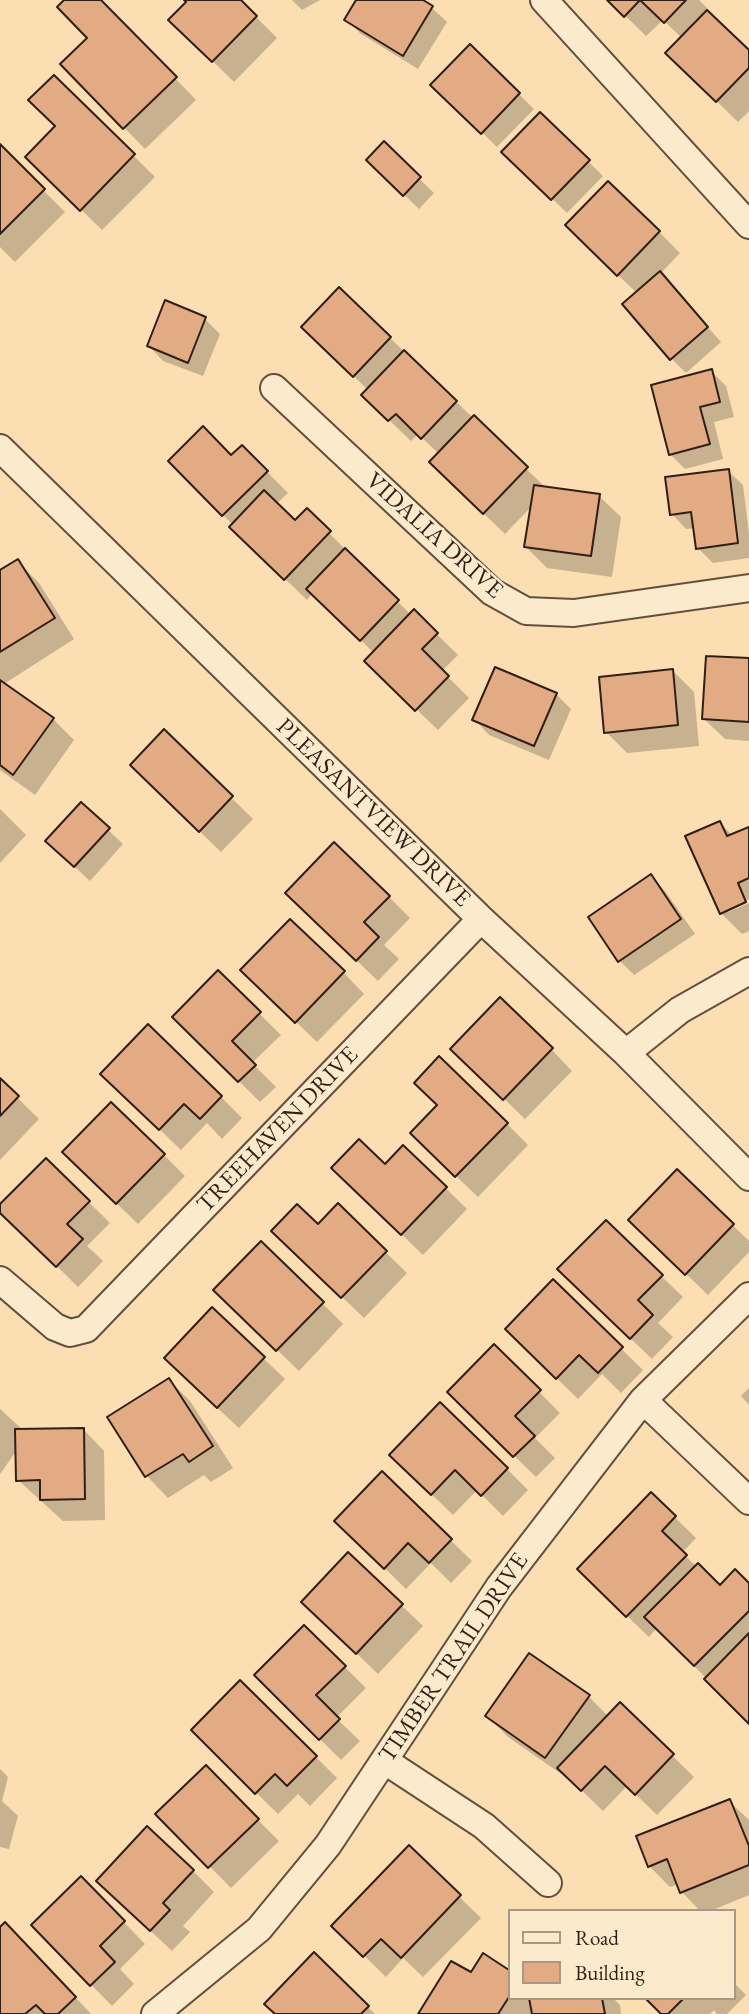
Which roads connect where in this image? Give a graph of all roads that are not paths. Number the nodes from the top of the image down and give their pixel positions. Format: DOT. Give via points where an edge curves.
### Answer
graph roads {
  1 [pos="544,0"];
  2 [pos="749,225"];
  3 [pos="274,388"];
  4 [pos="0,448"];
  5 [pos="749,588"];
  6 [pos="481,919"];
  7 [pos="749,971"];
  8 [pos="626,1053"];
  9 [pos="749,1177"];
  10 [pos="0,1280"];
  11 [pos="749,1296"];
  12 [pos="643,1400"];
  13 [pos="749,1501"];
  14 [pos="385,1761"];
  15 [pos="548,1883"];
  16 [pos="155,2014"];
  1 -- 2 [label="street"];
  3 -- 5 [label="street, VIDALIA DRIVE" via="492,592 526,611 574,613"];
  4 -- 6 [label="street, PLEASANTVIEW DRIVE"];
  6 -- 8 [label="street, PLEASANTVIEW DRIVE"];
  6 -- 10 [label="street, TREEHAVEN DRIVE" via="86,1329 70,1333 55,1327"];
  7 -- 8 [label="street" via="680,1010"];
  8 -- 9 [label="street, PLEASANTVIEW DRIVE"];
  11 -- 12 [label="street, TIMBER TRAIL DRIVE"];
  12 -- 13 [label="street"];
  12 -- 14 [label="street, TIMBER TRAIL DRIVE" via="499,1587"];
  14 -- 15 [label="street" via="484,1826"];
  14 -- 16 [label="street, TIMBER TRAIL DRIVE" via="328,1845 259,1929"];
}
